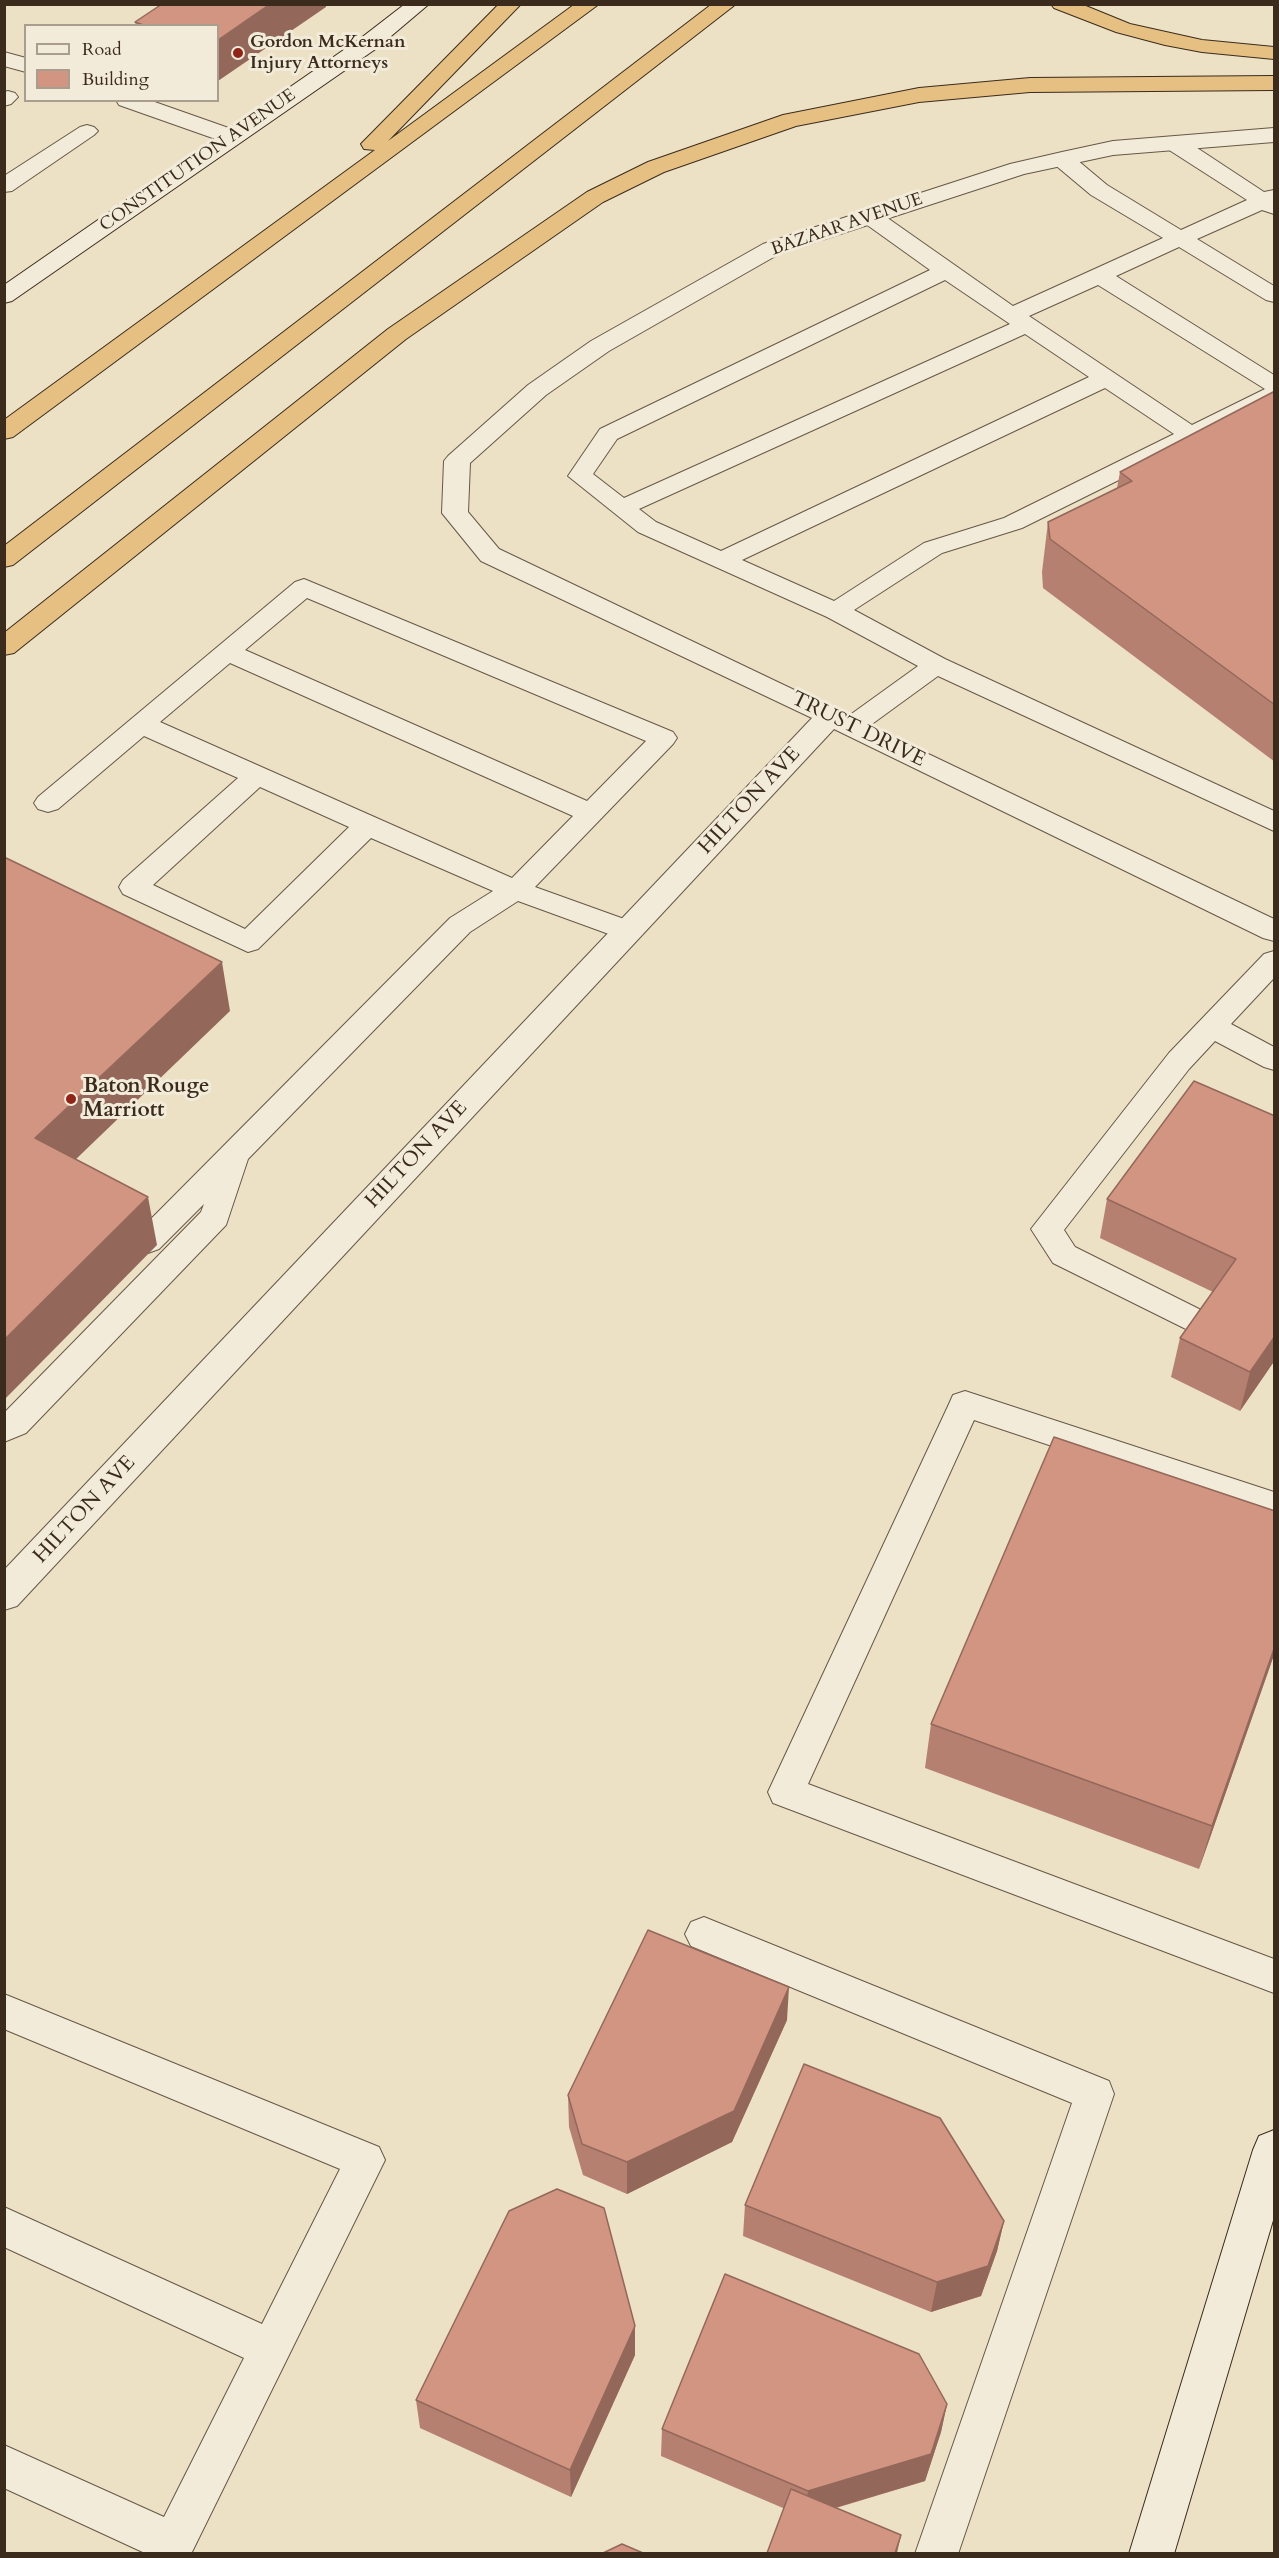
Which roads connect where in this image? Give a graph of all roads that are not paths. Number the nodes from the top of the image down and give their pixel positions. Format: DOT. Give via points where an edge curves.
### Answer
graph roads {
  1 [pos="419,4"];
  2 [pos="511,4"];
  3 [pos="589,4"];
  4 [pos="726,4"];
  5 [pos="1061,4"];
  6 [pos="1275,53"];
  7 [pos="4,58"];
  8 [pos="24,65"];
  9 [pos="1275,83"];
  10 [pos="133,102"];
  11 [pos="87,131"];
  12 [pos="1275,135"];
  13 [pos="232,137"];
  14 [pos="1174,142"];
  15 [pos="1062,159"];
  16 [pos="4,186"];
  17 [pos="1271,202"];
  18 [pos="301,215"];
  19 [pos="872,217"];
  20 [pos="1179,238"];
  21 [pos="946,270"];
  22 [pos="1098,275"];
  23 [pos="1275,295"];
  24 [pos="4,296"];
  25 [pos="1020,320"];
  26 [pos="1107,378"];
  27 [pos="1275,385"];
  28 [pos="1275,394"];
  29 [pos="4,432"];
  30 [pos="1191,435"];
  31 [pos="622,508"];
  32 [pos="455,513"];
  33 [pos="4,559"];
  34 [pos="721,560"];
  35 [pos="836,611"];
  36 [pos="4,647"];
  37 [pos="227,652"];
  38 [pos="936,664"];
  39 [pos="841,721"];
  40 [pos="141,724"];
  41 [pos="256,775"];
  42 [pos="48,803"];
  43 [pos="591,813"];
  44 [pos="1275,822"];
  45 [pos="368,825"];
  46 [pos="516,890"];
  47 [pos="628,931"];
  48 [pos="1275,932"];
  49 [pos="1275,961"];
  50 [pos="1211,1026"];
  51 [pos="1275,1060"];
  52 [pos="234,1154"];
  53 [pos="148,1241"];
  54 [pos="1206,1327"];
  55 [pos="4,1429"];
  56 [pos="1275,1506"];
  57 [pos="4,1595"];
  58 [pos="704,1934"];
  59 [pos="1275,1976"];
  60 [pos="4,2011"];
  61 [pos="1275,2150"];
  62 [pos="4,2226"];
  63 [pos="271,2349"];
  64 [pos="4,2466"];
  65 [pos="171,2548"];
  66 [pos="936,2553"];
  67 [pos="1151,2553"];
  1 -- 13 [label="street, CONSTITUTION AVENUE"];
  2 -- 18 [label="highway"];
  3 -- 18 [label="highway"];
  4 -- 33 [label="highway"];
  5 -- 6 [label="highway" via="1165,39"];
  7 -- 8 [label="street"];
  9 -- 36 [label="highway" via="1030,85 919,95 791,120 656,168 595,197 397,334"];
  10 -- 13 [label="street"];
  11 -- 16 [label="lane"];
  12 -- 14 [label="street, BAZAAR AVENUE"];
  13 -- 24 [label="street, CONSTITUTION AVENUE"];
  14 -- 15 [label="street, BAZAAR AVENUE" via="1113,148"];
  14 -- 17 [label="lane"];
  15 -- 19 [label="street, BAZAAR AVENUE" via="1018,169"];
  15 -- 20 [label="lane" via="1099,190"];
  17 -- 20 [label="lane"];
  18 -- 29 [label="highway"];
  19 -- 21 [label="lane"];
  19 -- 32 [label="street, BAZAAR AVENUE" via="771,249 600,346 537,390 457,461"];
  20 -- 22 [label="lane"];
  20 -- 23 [label="lane"];
  21 -- 25 [label="lane"];
  21 -- 31 [label="lane" via="608,434 580,477"];
  22 -- 25 [label="lane"];
  22 -- 27 [label="lane"];
  25 -- 26 [label="lane"];
  25 -- 31 [label="lane"];
  26 -- 30 [label="lane"];
  26 -- 34 [label="lane"];
  28 -- 30 [label="lane"];
  30 -- 35 [label="lane" via="1012,523 933,548"];
  31 -- 34 [label="lane" via="647,527"];
  32 -- 39 [label="street, TRUST DRIVE" via="490,555"];
  34 -- 35 [label="lane"];
  35 -- 38 [label="lane"];
  37 -- 40 [label="lane"];
  37 -- 43 [label="lane"];
  37 -- 43 [label="lane" via="304,587 664,738"];
  38 -- 39 [label="lane"];
  38 -- 44 [label="lane"];
  39 -- 47 [label="street, HILTON AVE"];
  39 -- 48 [label="street, TRUST DRIVE"];
  40 -- 41 [label="lane"];
  40 -- 42 [label="lane"];
  41 -- 45 [label="lane"];
  41 -- 45 [label="lane" via="133,887 248,942"];
  43 -- 46 [label="lane"];
  45 -- 46 [label="lane"];
  46 -- 47 [label="lane"];
  46 -- 52 [label="lane" via="459,925"];
  47 -- 57 [label="street, HILTON AVE"];
  49 -- 50 [label="lane"];
  50 -- 51 [label="lane"];
  50 -- 54 [label="lane" via="1047,1229 1064,1255"];
  52 -- 53 [label="lane"];
  52 -- 55 [label="lane" via="215,1217 14,1424"];
  56 -- 59 [label="lane" via="965,1404 786,1792"];
  58 -- 66 [label="lane" via="1095,2094"];
  60 -- 63 [label="lane" via="365,2160"];
  61 -- 67 [label="street"];
  62 -- 63 [label="lane"];
  63 -- 65 [label="lane"];
  64 -- 65 [label="lane"];
}
